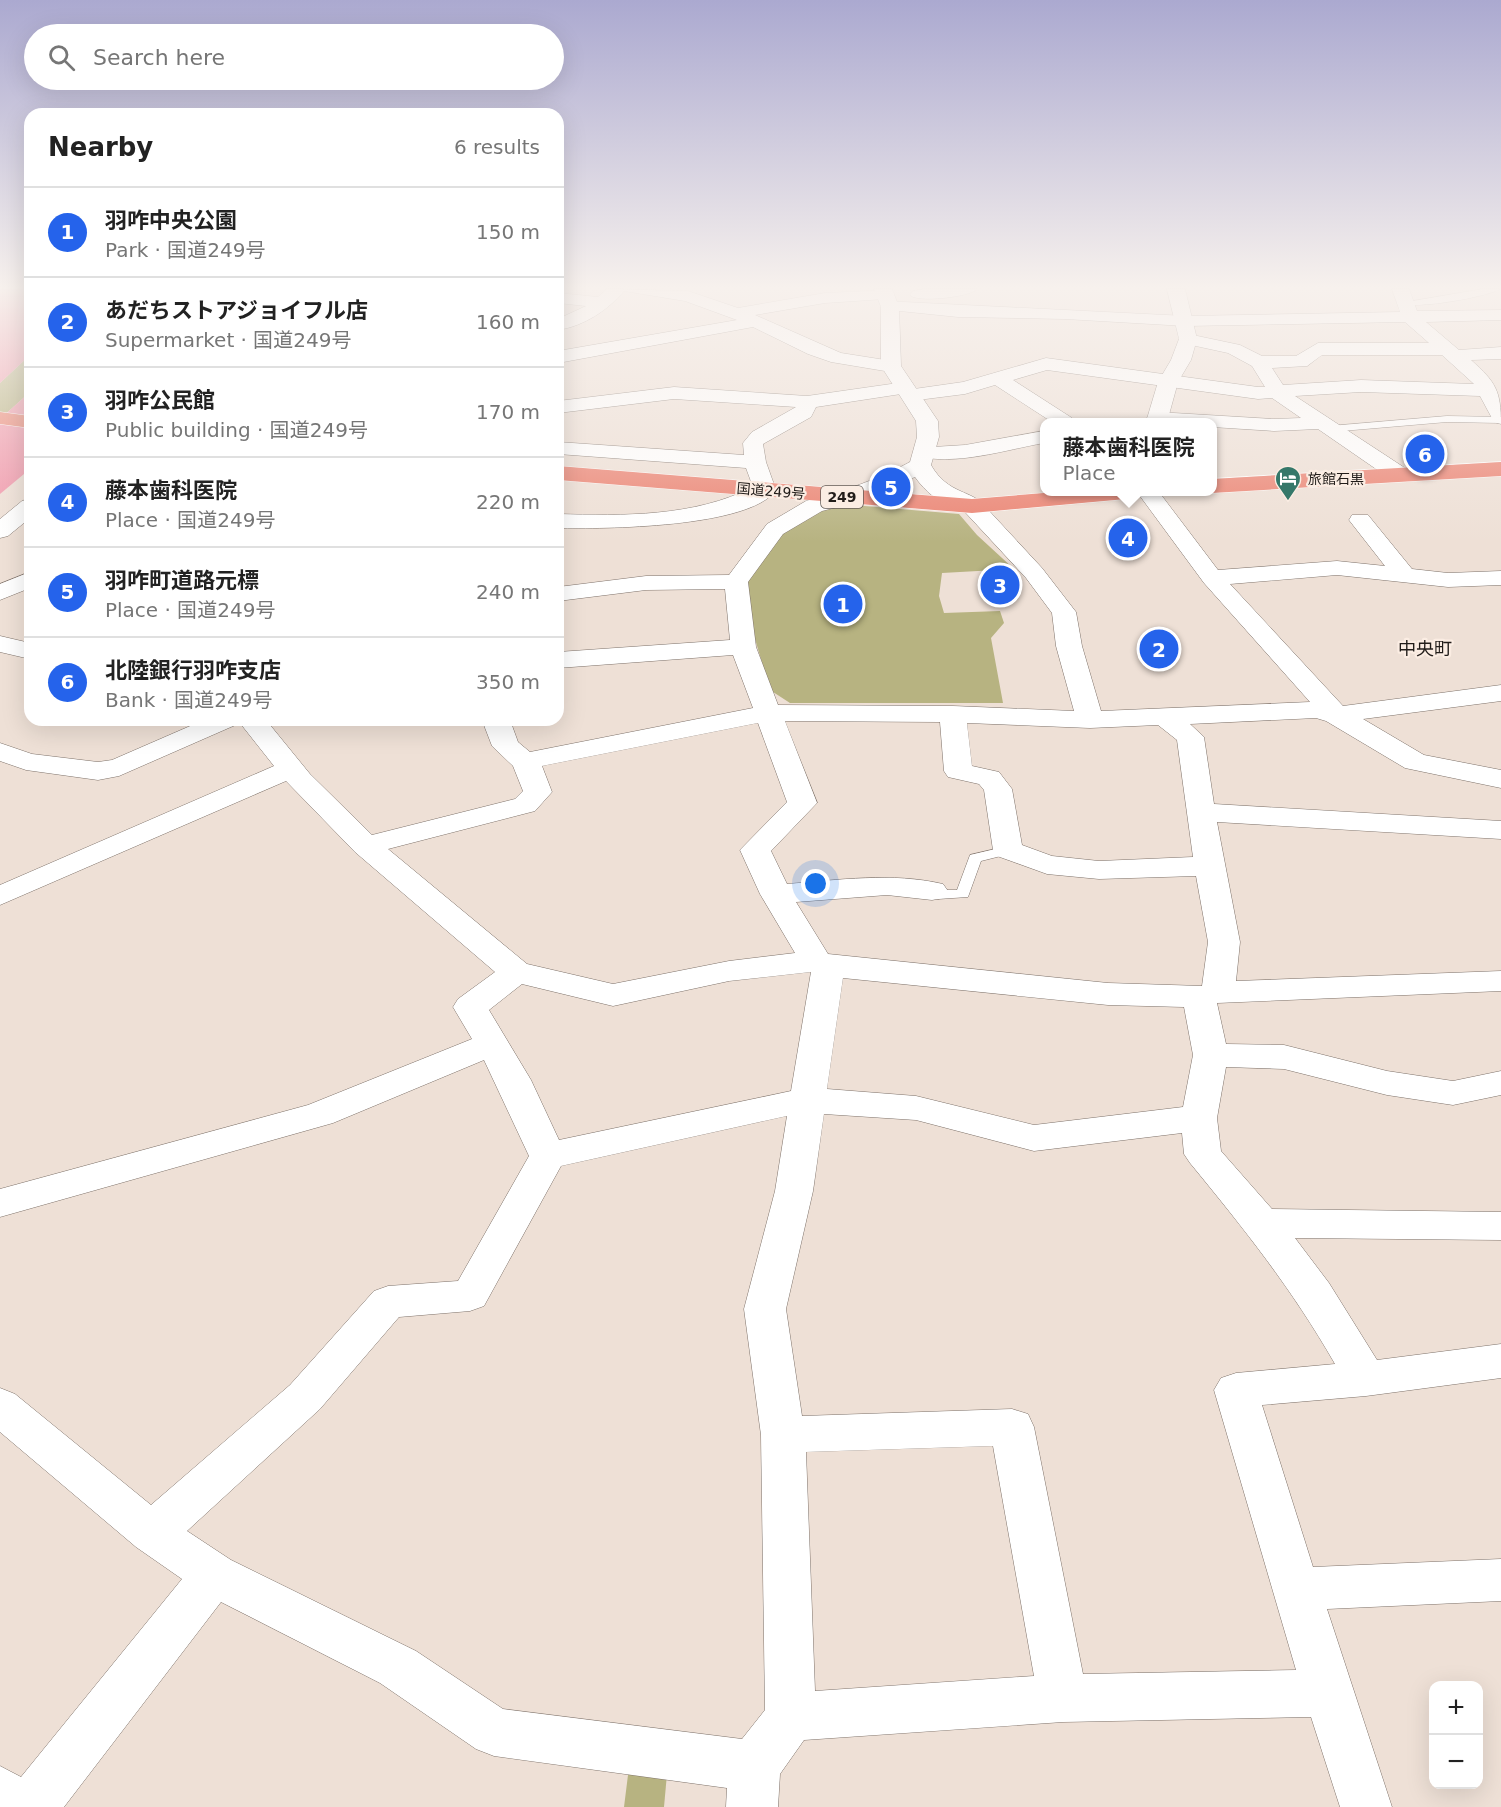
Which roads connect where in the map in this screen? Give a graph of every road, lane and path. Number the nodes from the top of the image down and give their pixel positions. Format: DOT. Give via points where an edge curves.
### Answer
graph roads {
  1 [pos="896,373"];
  2 [pos="1016,373"];
  3 [pos="1112,373"];
  4 [pos="1173,373"];
  5 [pos="1265,373"];
  6 [pos="1474,373"];
  7 [pos="999,379"];
  8 [pos="1168,382"];
  9 [pos="908,392"];
  10 [pos="1493,393"];
  11 [pos="1279,394"];
  12 [pos="807,402"];
  13 [pos="564,406"];
  14 [pos="0,418"];
  15 [pos="1058,418"];
  16 [pos="1157,418"];
  17 [pos="1501,419"];
  18 [pos="24,421"];
  19 [pos="1217,423"];
  20 [pos="1325,426"];
  21 [pos="1040,438"];
  22 [pos="564,447"];
  23 [pos="922,458"];
  24 [pos="754,462"];
  25 [pos="1501,469"];
  26 [pos="564,473"];
  27 [pos="1400,475"];
  28 [pos="1217,486"];
  29 [pos="765,490"];
  30 [pos="1082,496"];
  31 [pos="1151,496"];
  32 [pos="848,497"];
  33 [pos="972,506"];
  34 [pos="24,511"];
  35 [pos="564,520"];
  36 [pos="1360,520"];
  37 [pos="0,531"];
  38 [pos="1405,576"];
  39 [pos="1212,578"];
  40 [pos="1501,578"];
  41 [pos="24,582"];
  42 [pos="736,582"];
  43 [pos="0,593"];
  44 [pos="564,593"];
  45 [pos="0,644"];
  46 [pos="743,647"];
  47 [pos="24,650"];
  48 [pos="564,660"];
  49 [pos="1501,693"];
  50 [pos="768,713"];
  51 [pos="953,714"];
  52 [pos="1336,715"];
  53 [pos="1166,718"];
  54 [pos="1090,720"];
  55 [pos="213,726"];
  56 [pos="257,726"];
  57 [pos="498,726"];
  58 [pos="0,751"];
  59 [pos="526,762"];
  60 [pos="291,769"];
  61 [pos="1501,779"];
  62 [pos="1200,812"];
  63 [pos="1501,830"];
  64 [pos="366,846"];
  65 [pos="1008,850"];
  66 [pos="1210,866"];
  67 [pos="932,891"];
  68 [pos="776,894"];
  69 [pos="0,896"];
  70 [pos="822,964"];
  71 [pos="516,972"];
  72 [pos="1501,981"];
  73 [pos="1209,995"];
  74 [pos="492,1044"];
  75 [pos="1211,1055"];
  76 [pos="1501,1083"];
  77 [pos="806,1100"];
  78 [pos="1199,1118"];
  79 [pos="548,1156"];
  80 [pos="0,1203"];
  81 [pos="1262,1223"];
  82 [pos="1501,1227"];
  83 [pos="1501,1361"];
  84 [pos="1366,1379"];
  85 [pos="0,1406"];
  86 [pos="783,1435"];
  87 [pos="152,1533"];
  88 [pos="214,1575"];
  89 [pos="1501,1580"];
  90 [pos="1298,1588"];
  91 [pos="1326,1693"];
  92 [pos="1063,1698"];
  93 [pos="791,1717"];
  94 [pos="753,1787"];
  95 [pos="0,1792"];
  96 [pos="11,1807"];
  97 [pos="31,1807"];
  98 [pos="1366,1807"];
  1 -- 9 [label="street"];
  2 -- 7 [label="street"];
  3 -- 8 [label="street"];
  4 -- 8 [label="street"];
  5 -- 11 [label="street"];
  6 -- 10 [label="street"];
  7 -- 9 [label="street" via="957,389"];
  7 -- 15 [label="street"];
  8 -- 11 [label="street"];
  8 -- 16 [label="street"];
  9 -- 12 [label="street"];
  9 -- 23 [label="street" via="927,422 928,437"];
  10 -- 11 [label="street" via="1362,386"];
  10 -- 17 [label="street"];
  11 -- 20 [label="street"];
  12 -- 13 [label="street" via="674,393"];
  12 -- 24 [label="street" via="804,413 759,436 753,443"];
  14 -- 18 [label="highway"];
  17 -- 20 [label="lane"];
  19 -- 20 [label="street"];
  20 -- 27 [label="street"];
  21 -- 23 [label="street"];
  22 -- 24 [label="street"];
  23 -- 32 [label="street" via="893,480"];
  23 -- 33 [label="street" via="928,482 942,494"];
  24 -- 29 [label="street"];
  25 -- 27 [label="highway"];
  26 -- 29 [label="highway, 国道249号 / 249"];
  27 -- 28 [label="highway"];
  29 -- 32 [label="highway, 国道249号 / 249"];
  29 -- 35 [label="street" via="747,502 663,518"];
  30 -- 33 [label="highway, 国道249号 / 249"];
  31 -- 39 [label="street"];
  32 -- 33 [label="highway, 国道249号 / 249"];
  32 -- 42 [label="street" via="814,506 775,529"];
  33 -- 54 [label="street" via="1064,612 1069,646"];
  34 -- 37 [label="street"];
  36 -- 38 [label="street"];
  38 -- 39 [label="street" via="1337,568"];
  38 -- 40 [label="street" via="1448,580"];
  39 -- 52 [label="street"];
  41 -- 43 [label="street"];
  42 -- 44 [label="street" via="646,583"];
  42 -- 46 [label="street"];
  45 -- 47 [label="street"];
  46 -- 48 [label="street"];
  46 -- 50 [label="street"];
  49 -- 52 [label="street"];
  50 -- 51 [label="street"];
  50 -- 59 [label="street"];
  50 -- 68 [label="street" via="802,803 755,850"];
  51 -- 54 [label="street"];
  51 -- 65 [label="street" via="958,771 989,778 998,789"];
  52 -- 53 [label="street" via="1316,710"];
  52 -- 61 [label="street" via="1415,762"];
  53 -- 54 [label="street"];
  53 -- 62 [label="street" via="1191,737"];
  55 -- 58 [label="street" via="119,768 98,771 26,762"];
  56 -- 60 [label="street"];
  57 -- 59 [label="street" via="506,746"];
  59 -- 64 [label="street" via="538,792 525,805"];
  60 -- 64 [label="street"];
  60 -- 69 [label="street"];
  62 -- 63 [label="street"];
  62 -- 66 [label="street"];
  64 -- 71 [label="street"];
  65 -- 66 [label="street" via="1047,865 1099,870"];
  65 -- 67 [label="lane" via="975,858 963,894 938,895"];
  66 -- 73 [label="street" via="1224,942"];
  67 -- 68 [label="street" via="887,886"];
  68 -- 70 [label="street"];
  70 -- 71 [label="street" via="729,970 613,995"];
  70 -- 73 [label="street" via="1108,994"];
  70 -- 77 [label="street"];
  71 -- 74 [label="street" via="470,1007"];
  72 -- 73 [label="street"];
  73 -- 75 [label="street"];
  74 -- 79 [label="street"];
  74 -- 80 [label="street" via="320,1114"];
  75 -- 76 [label="street" via="1284,1057 1387,1083 1453,1092"];
  75 -- 78 [label="street"];
  77 -- 78 [label="street" via="916,1108 1034,1138"];
  77 -- 79 [label="street"];
  77 -- 86 [label="street" via="794,1191 765,1309"];
  78 -- 81 [label="street" via="1203,1154"];
  79 -- 87 [label="street" via="470,1295 388,1302 305,1397"];
  81 -- 82 [label="street"];
  81 -- 84 [label="street" via="1315,1294"];
  83 -- 84 [label="street"];
  84 -- 90 [label="street" via="1236,1390"];
  85 -- 87 [label="street"];
  86 -- 92 [label="street" via="1012,1427"];
  86 -- 93 [label="street"];
  87 -- 88 [label="street"];
  88 -- 94 [label="street" via="398,1667 494,1732"];
  88 -- 97 [label="street"];
  89 -- 90 [label="street"];
  90 -- 91 [label="street"];
  91 -- 92 [label="street"];
  91 -- 98 [label="street"];
  92 -- 93 [label="street"];
  93 -- 94 [label="street"];
  95 -- 96 [label="street"];
}
